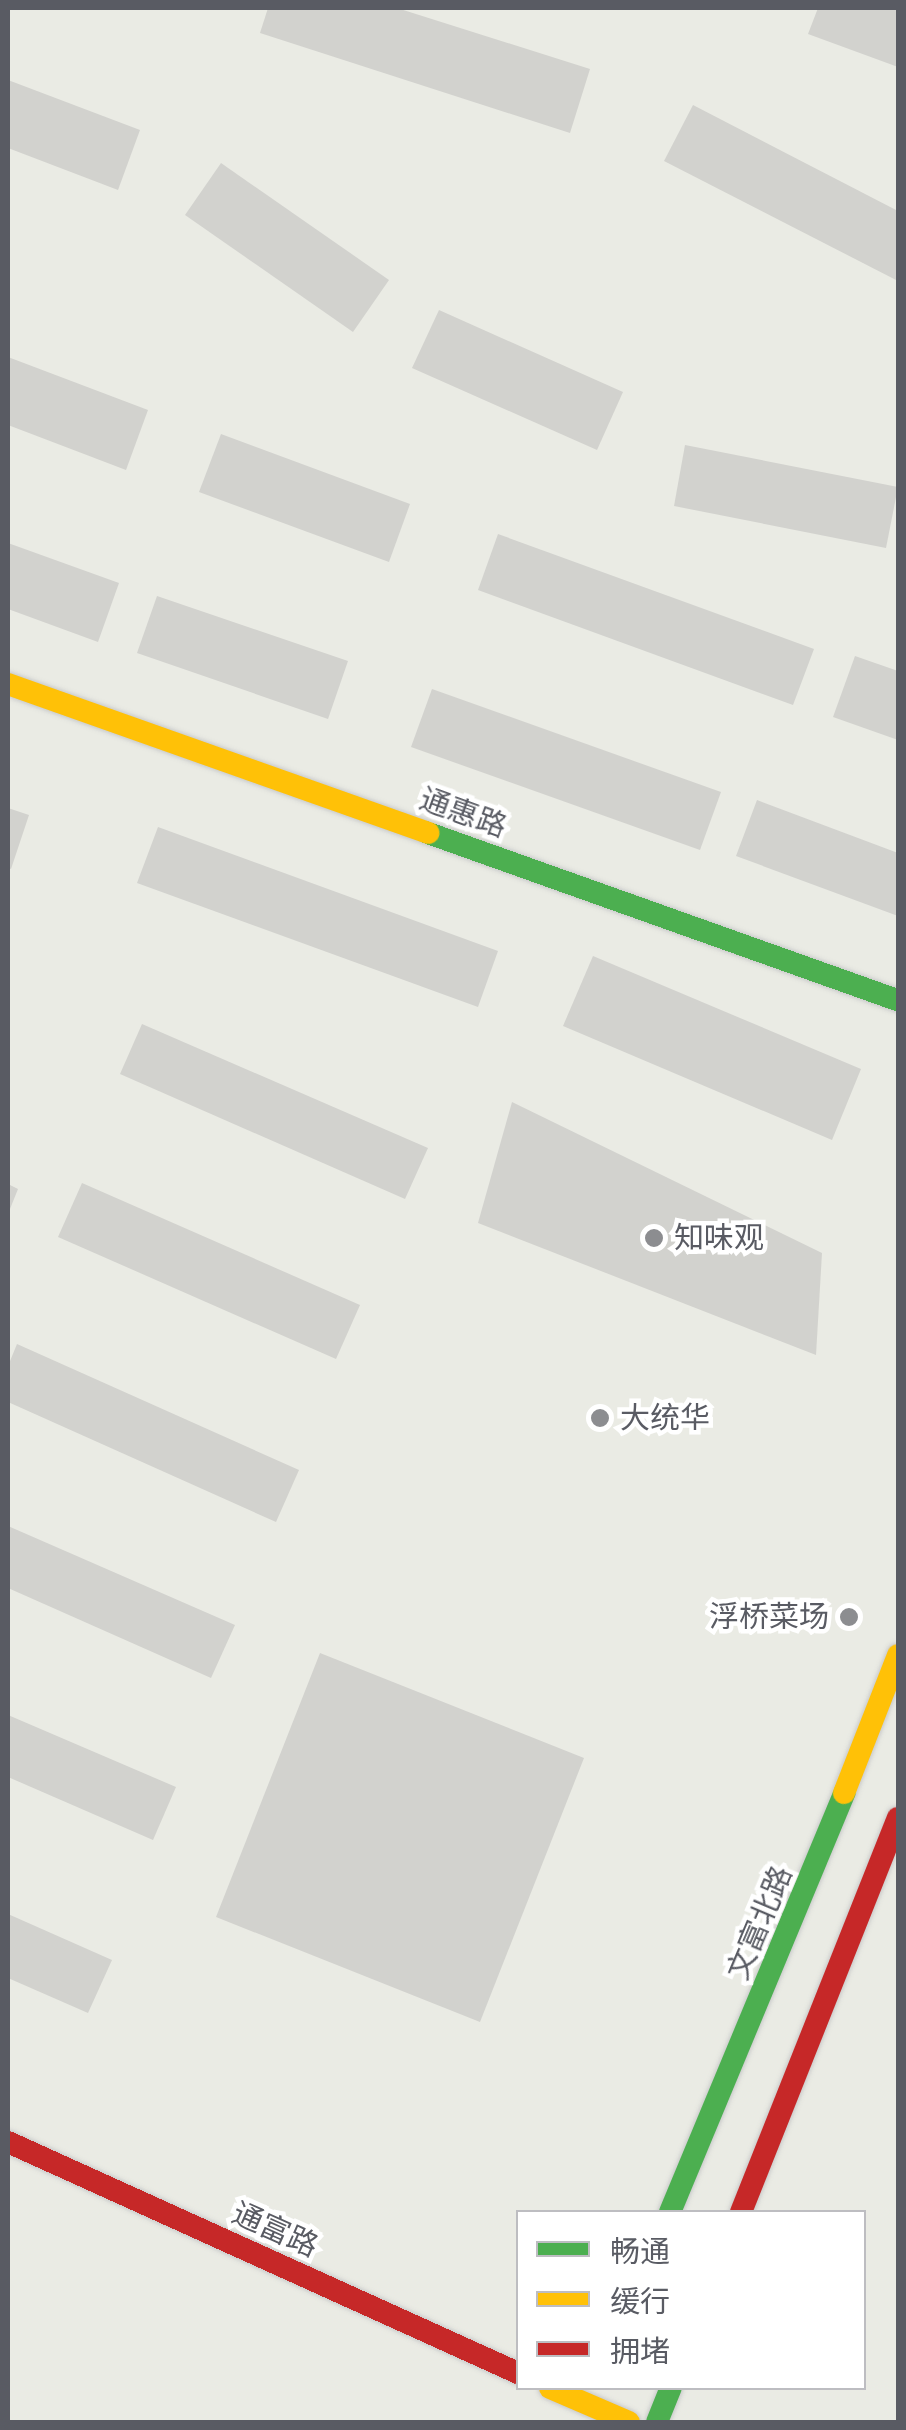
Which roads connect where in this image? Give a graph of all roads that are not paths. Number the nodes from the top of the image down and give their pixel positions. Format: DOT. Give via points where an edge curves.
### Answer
graph roads {
  1 [pos="8,684"];
  2 [pos="898,1000"];
  3 [pos="898,1655"];
  4 [pos="898,1818"];
  5 [pos="8,2142"];
  6 [pos="671,2210"];
  7 [pos="742,2210"];
  8 [pos="516,2372"];
  9 [pos="554,2390"];
  10 [pos="670,2390"];
  11 [pos="588,2405"];
  12 [pos="629,2422"];
  13 [pos="657,2422"];
  1 -- 2 [label="main road, 通惠路"];
  3 -- 6 [label="main road, 文富北路"];
  4 -- 7 [label="main road"];
  5 -- 8 [label="main road, 通富路"];
  9 -- 11 [label="main road"];
  10 -- 13 [label="main road"];
  11 -- 12 [label="main road"];
}
